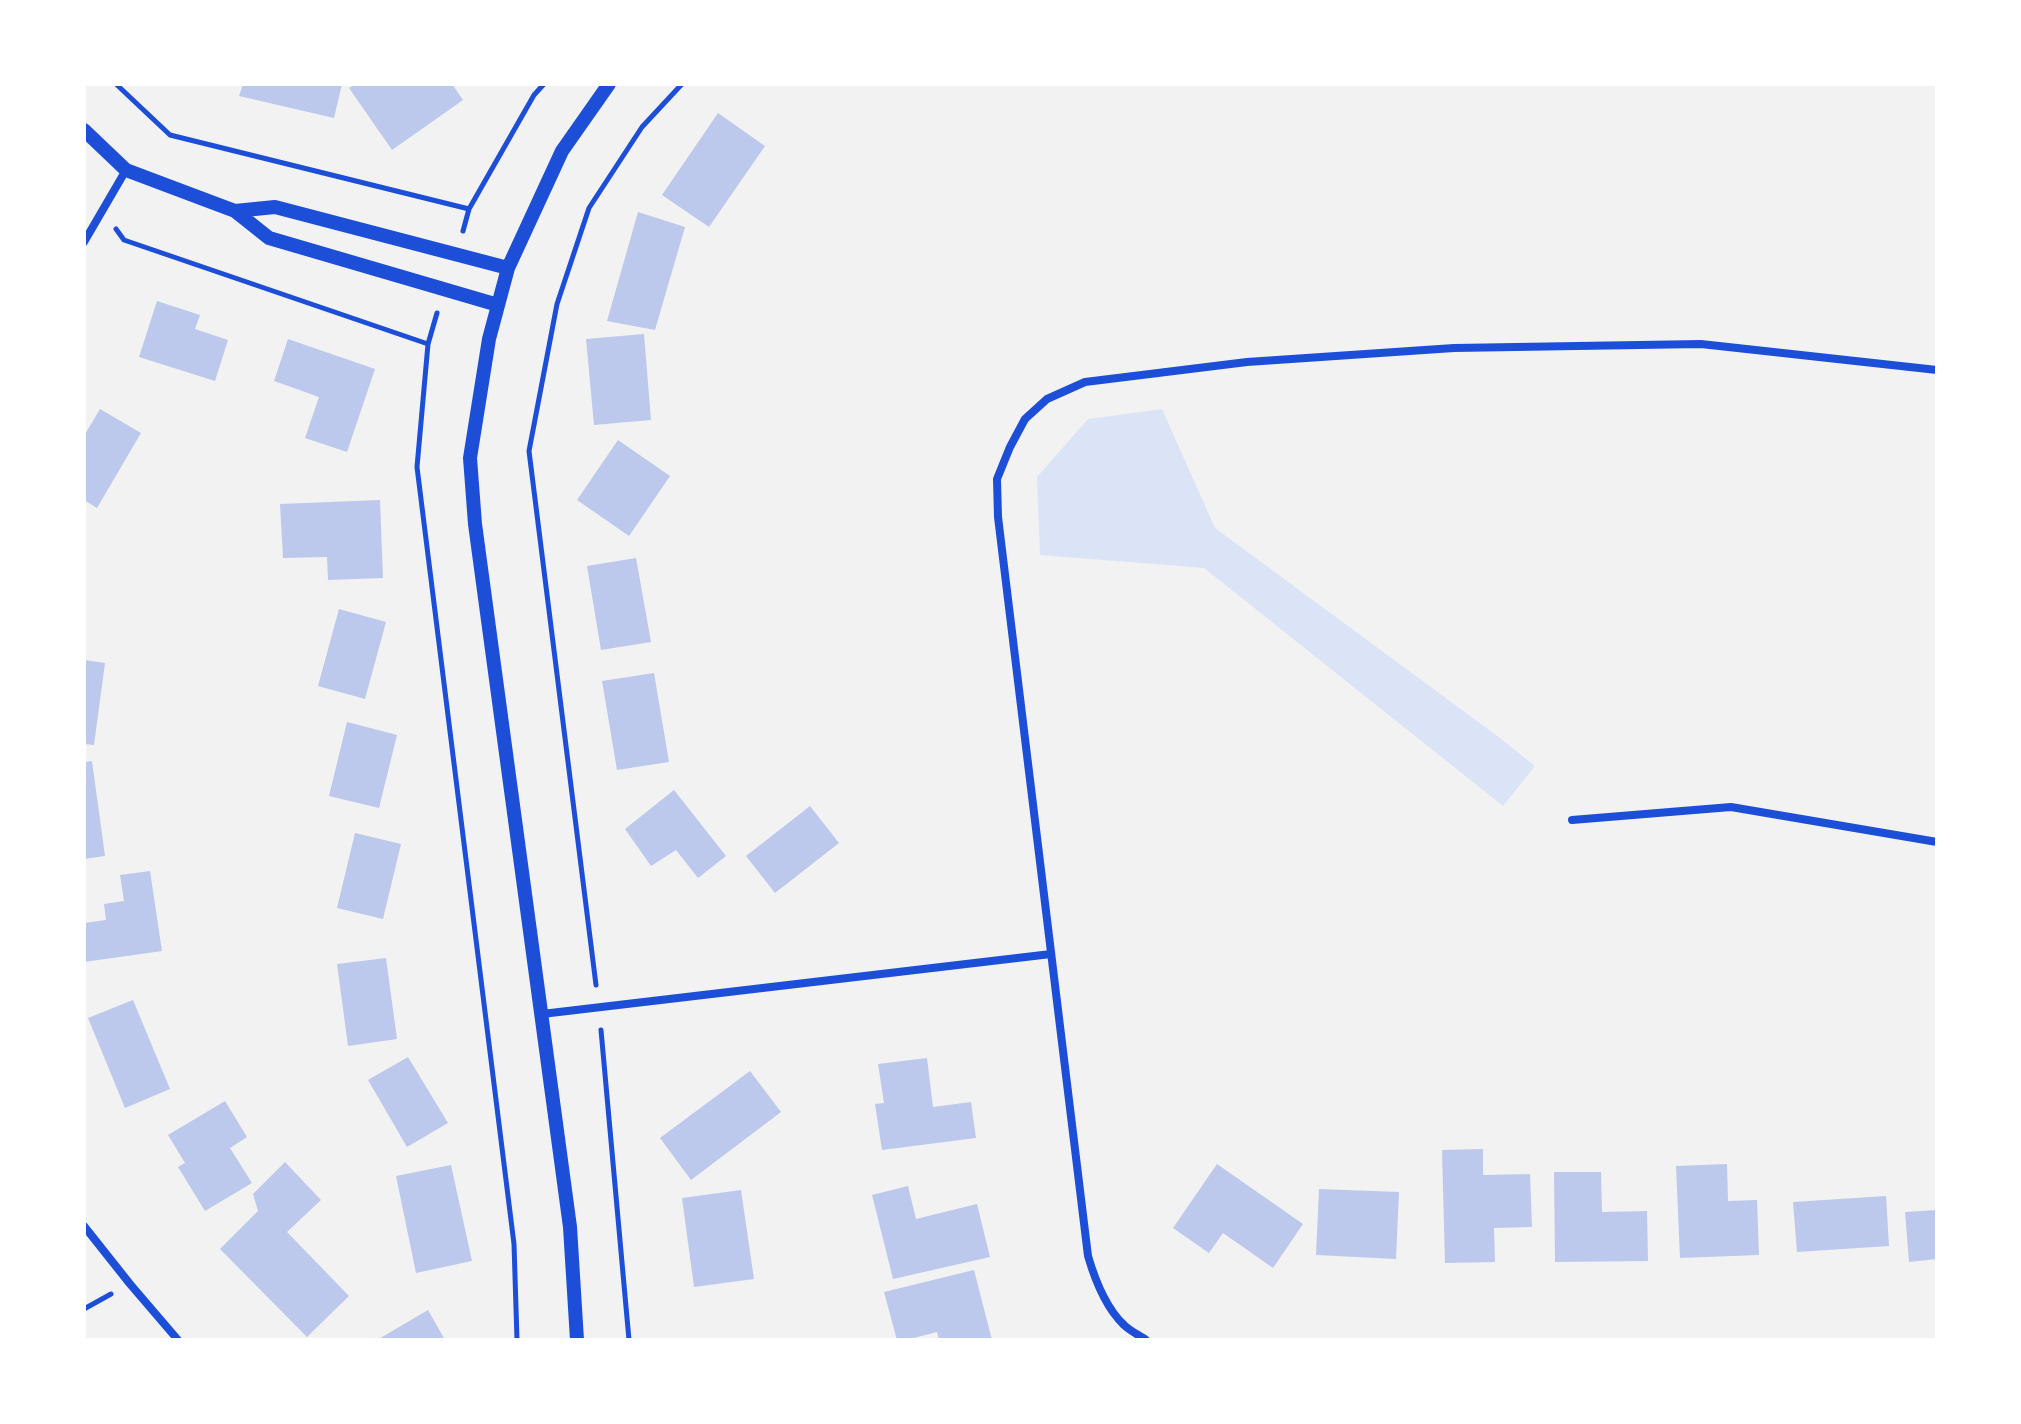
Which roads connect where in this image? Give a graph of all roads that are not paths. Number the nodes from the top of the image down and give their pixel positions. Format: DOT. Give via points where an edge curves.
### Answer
graph roads {
  1 [pos="609,84"];
  2 [pos="84,130"];
  3 [pos="126,170"];
  4 [pos="235,211"];
  5 [pos="84,242"];
  6 [pos="508,268"];
  7 [pos="498,305"];
  8 [pos="1937,370"];
  9 [pos="1572,820"];
  10 [pos="1937,842"];
  11 [pos="1051,954"];
  12 [pos="542,1014"];
  13 [pos="84,1226"];
  14 [pos="178,1340"];
  15 [pos="577,1340"];
  16 [pos="1146,1340"];
  1 -- 6 [label="street" via="562,151"];
  2 -- 3 [label="street"];
  3 -- 4 [label="street"];
  3 -- 5 [label="street"];
  4 -- 6 [label="street" via="275,207"];
  4 -- 7 [label="street" via="269,238"];
  6 -- 7 [label="street"];
  7 -- 12 [label="street" via="470,458"];
  8 -- 11 [label="street" via="1701,344 1454,348 1247,362 1085,382 1047,399 1025,419 997,479"];
  9 -- 10 [label="street" via="1731,807"];
  11 -- 12 [label="street"];
  11 -- 16 [label="street" via="1088,1256 1109,1304 1123,1324"];
  12 -- 15 [label="street" via="570,1227"];
  13 -- 14 [label="street"];
}
